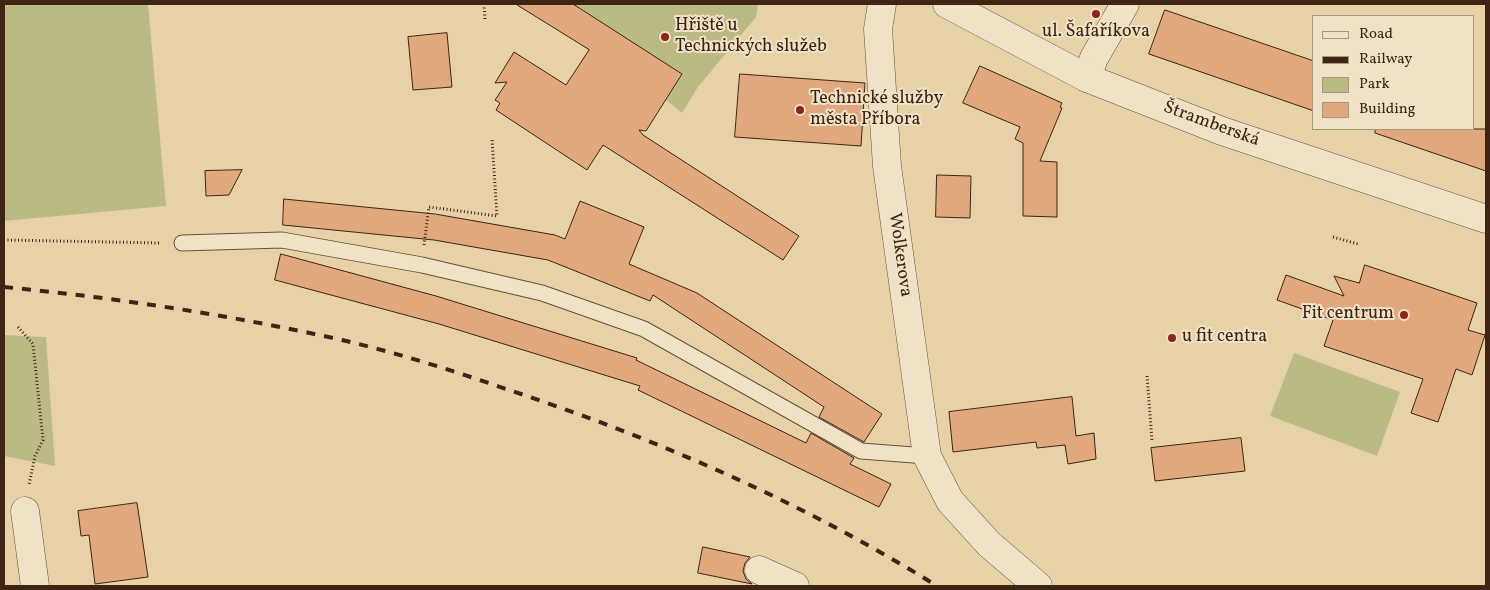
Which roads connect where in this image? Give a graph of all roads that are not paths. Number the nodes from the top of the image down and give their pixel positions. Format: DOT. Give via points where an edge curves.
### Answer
graph roads {
  1 [pos="882,4"];
  2 [pos="947,4"];
  3 [pos="1125,4"];
  4 [pos="1087,78"];
  5 [pos="1486,219"];
  6 [pos="182,243"];
  7 [pos="927,456"];
  8 [pos="25,511"];
  9 [pos="758,570"];
  10 [pos="35,586"];
  11 [pos="795,586"];
  12 [pos="1038,586"];
  1 -- 7 [label="street, Wolkerova" via="878,29 887,166"];
  2 -- 4 [label="street, Štramberská"];
  3 -- 4 [label="street" via="1094,58"];
  4 -- 5 [label="street, Štramberská" via="1222,131"];
  6 -- 7 [label="lane" via="282,240 422,265 542,293 644,329 861,451"];
  7 -- 12 [label="street, Wolkerova" via="950,501 989,544"];
  8 -- 10 [label="street"];
  9 -- 11 [label="street"];
}
